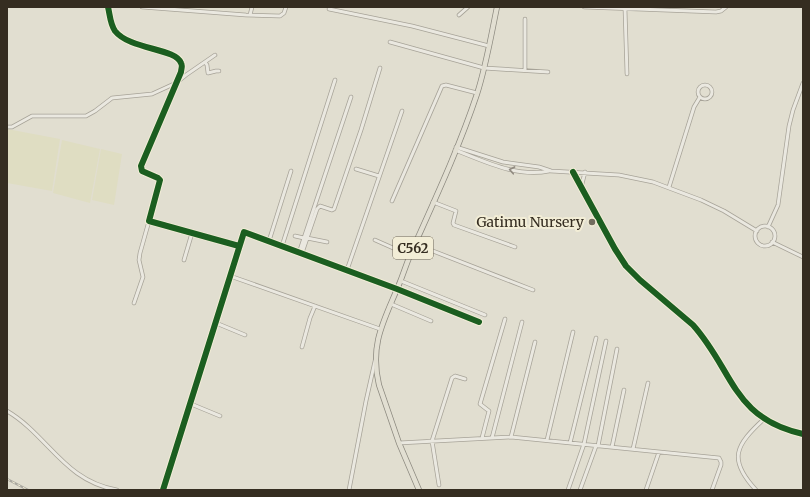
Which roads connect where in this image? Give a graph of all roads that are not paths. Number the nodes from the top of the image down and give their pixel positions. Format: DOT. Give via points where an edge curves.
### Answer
graph roads {
  1 [pos="108,7"];
  2 [pos="142,7"];
  3 [pos="218,7"];
  4 [pos="252,7"];
  5 [pos="286,7"];
  6 [pos="468,7"];
  7 [pos="497,7"];
  8 [pos="584,7"];
  9 [pos="726,7"];
  10 [pos="625,8"];
  11 [pos="329,9"];
  12 [pos="669,9"];
  13 [pos="217,13"];
  14 [pos="250,15"];
  15 [pos="459,15"];
  16 [pos="525,19"];
  17 [pos="390,42"];
  18 [pos="489,46"];
  19 [pos="215,55"];
  20 [pos="204,62"];
  21 [pos="380,68"];
  22 [pos="484,68"];
  23 [pos="525,70"];
  24 [pos="219,71"];
  25 [pos="548,72"];
  26 [pos="627,74"];
  27 [pos="335,80"];
  28 [pos="803,83"];
  29 [pos="176,84"];
  30 [pos="477,93"];
  31 [pos="351,97"];
  32 [pos="700,97"];
  33 [pos="402,111"];
  34 [pos="7,127"];
  35 [pos="456,148"];
  36 [pos="291,170"];
  37 [pos="356,170"];
  38 [pos="551,171"];
  39 [pos="573,172"];
  40 [pos="585,172"];
  41 [pos="379,176"];
  42 [pos="669,187"];
  43 [pos="581,188"];
  44 [pos="392,201"];
  45 [pos="433,202"];
  46 [pos="150,222"];
  47 [pos="768,227"];
  48 [pos="757,231"];
  49 [pos="192,233"];
  50 [pos="295,236"];
  51 [pos="306,238"];
  52 [pos="375,240"];
  53 [pos="269,241"];
  54 [pos="327,242"];
  55 [pos="772,242"];
  56 [pos="415,244"];
  57 [pos="239,246"];
  58 [pos="282,246"];
  59 [pos="515,247"];
  60 [pos="301,253"];
  61 [pos="409,255"];
  62 [pos="803,257"];
  63 [pos="184,260"];
  64 [pos="347,270"];
  65 [pos="230,276"];
  66 [pos="400,280"];
  67 [pos="397,289"];
  68 [pos="533,290"];
  69 [pos="134,303"];
  70 [pos="391,304"];
  71 [pos="315,306"];
  72 [pos="485,315"];
  73 [pos="505,319"];
  74 [pos="431,322"];
  75 [pos="479,322"];
  76 [pos="522,322"];
  77 [pos="216,323"];
  78 [pos="380,329"];
  79 [pos="573,332"];
  80 [pos="244,335"];
  81 [pos="596,338"];
  82 [pos="606,340"];
  83 [pos="535,342"];
  84 [pos="302,347"];
  85 [pos="618,349"];
  86 [pos="375,359"];
  87 [pos="465,379"];
  88 [pos="648,383"];
  89 [pos="624,390"];
  90 [pos="191,404"];
  91 [pos="7,411"];
  92 [pos="220,416"];
  93 [pos="764,418"];
  94 [pos="803,434"];
  95 [pos="511,437"];
  96 [pos="482,438"];
  97 [pos="492,438"];
  98 [pos="546,440"];
  99 [pos="432,441"];
  100 [pos="399,443"];
  101 [pos="570,443"];
  102 [pos="584,444"];
  103 [pos="597,446"];
  104 [pos="612,447"];
  105 [pos="633,449"];
  106 [pos="660,452"];
  107 [pos="439,485"];
  108 [pos="117,490"];
  109 [pos="163,490"];
  110 [pos="349,490"];
  111 [pos="419,490"];
  112 [pos="568,490"];
  113 [pos="580,490"];
  114 [pos="646,490"];
  115 [pos="712,490"];
  116 [pos="756,490"];
  1 -- 29 [label="street" via="113,26 123,38 134,44 172,54 179,59 182,65"];
  2 -- 13 [label="street"];
  3 -- 13 [label="street"];
  4 -- 14 [label="street"];
  5 -- 14 [label="street" via="280,16"];
  6 -- 15 [label="street"];
  7 -- 18 [label="main road, C562"];
  8 -- 10 [label="street"];
  9 -- 12 [label="street" via="716,12"];
  10 -- 12 [label="street"];
  10 -- 26 [label="street"];
  11 -- 18 [label="street" via="412,26"];
  13 -- 14 [label="street"];
  16 -- 23 [label="street"];
  17 -- 22 [label="street"];
  18 -- 22 [label="main road, C562"];
  19 -- 20 [label="street"];
  20 -- 24 [label="street" via="208,73"];
  20 -- 29 [label="street"];
  21 -- 51 [label="street" via="334,209 319,207"];
  22 -- 23 [label="street"];
  22 -- 30 [label="main road, C562"];
  23 -- 25 [label="street"];
  27 -- 58 [label="street"];
  28 -- 47 [label="street" via="790,121 778,205"];
  29 -- 34 [label="street" via="152,94 112,98 86,116 32,116 12,127"];
  29 -- 46 [label="street" via="141,166 142,171 160,180"];
  30 -- 35 [label="main road, C562"];
  30 -- 44 [label="street" via="442,86"];
  31 -- 51 [label="street"];
  32 -- 32 [label="street" via="700,87 710,88 711,94 708,98"];
  32 -- 42 [label="street" via="694,107"];
  33 -- 41 [label="street"];
  35 -- 38 [label="street" via="503,162"];
  38 -- 35 [label="street, one-way" via="538,173 512,170"];
  35 -- 45 [label="main road, C562"];
  36 -- 53 [label="street"];
  37 -- 41 [label="street"];
  38 -- 39 [label="street"];
  39 -- 40 [label="street"];
  39 -- 43 [label="street"];
  40 -- 42 [label="street" via="626,177"];
  40 -- 43 [label="street"];
  41 -- 64 [label="street"];
  42 -- 48 [label="street" via="724,211"];
  43 -- 93 [label="street" via="626,266 694,325 712,347 742,399"];
  45 -- 56 [label="main road, C562"];
  45 -- 59 [label="street" via="456,211 454,225"];
  46 -- 49 [label="street"];
  46 -- 69 [label="street" via="140,253 143,277"];
  47 -- 48 [label="street" via="762,227"];
  47 -- 55 [label="street" via="774,233"];
  48 -- 55 [label="street" via="755,237 760,244 767,245"];
  49 -- 57 [label="street"];
  49 -- 63 [label="street"];
  50 -- 51 [label="street"];
  51 -- 54 [label="street"];
  51 -- 60 [label="street"];
  52 -- 61 [label="street"];
  53 -- 57 [label="street" via="246,232 243,233"];
  53 -- 58 [label="street"];
  55 -- 62 [label="street"];
  56 -- 61 [label="main road, C562"];
  56 -- 68 [label="street"];
  57 -- 65 [label="street"];
  58 -- 60 [label="street"];
  60 -- 64 [label="street"];
  61 -- 66 [label="main road, C562"];
  64 -- 67 [label="street"];
  65 -- 71 [label="street"];
  65 -- 77 [label="street"];
  66 -- 67 [label="main road, C562"];
  66 -- 72 [label="street"];
  67 -- 70 [label="main road, C562"];
  67 -- 75 [label="street"];
  70 -- 74 [label="street"];
  70 -- 78 [label="main road, C562"];
  71 -- 78 [label="street"];
  71 -- 84 [label="street"];
  73 -- 96 [label="street" via="480,404 489,412"];
  76 -- 97 [label="street"];
  77 -- 80 [label="street"];
  77 -- 90 [label="street"];
  78 -- 86 [label="main road, C562"];
  79 -- 98 [label="street"];
  81 -- 101 [label="street"];
  82 -- 102 [label="street"];
  83 -- 95 [label="street"];
  85 -- 103 [label="street"];
  86 -- 100 [label="main road, C562" via="378,385"];
  86 -- 110 [label="street"];
  87 -- 99 [label="street" via="455,376 452,378"];
  88 -- 105 [label="street"];
  89 -- 104 [label="street"];
  90 -- 92 [label="street"];
  90 -- 109 [label="street"];
  91 -- 108 [label="street" via="29,428 72,470 94,483"];
  93 -- 94 [label="street" via="782,428"];
  93 -- 116 [label="street" via="745,439 738,454 742,474"];
  95 -- 97 [label="street"];
  95 -- 98 [label="street"];
  96 -- 97 [label="street"];
  96 -- 99 [label="street"];
  98 -- 101 [label="street"];
  99 -- 100 [label="street"];
  99 -- 107 [label="street"];
  100 -- 111 [label="main road, C562"];
  101 -- 102 [label="street"];
  102 -- 103 [label="street"];
  102 -- 112 [label="street"];
  103 -- 104 [label="street"];
  103 -- 113 [label="street"];
  104 -- 105 [label="street"];
  105 -- 106 [label="street"];
  106 -- 114 [label="street"];
  106 -- 115 [label="street" via="719,458 721,462"];
}
